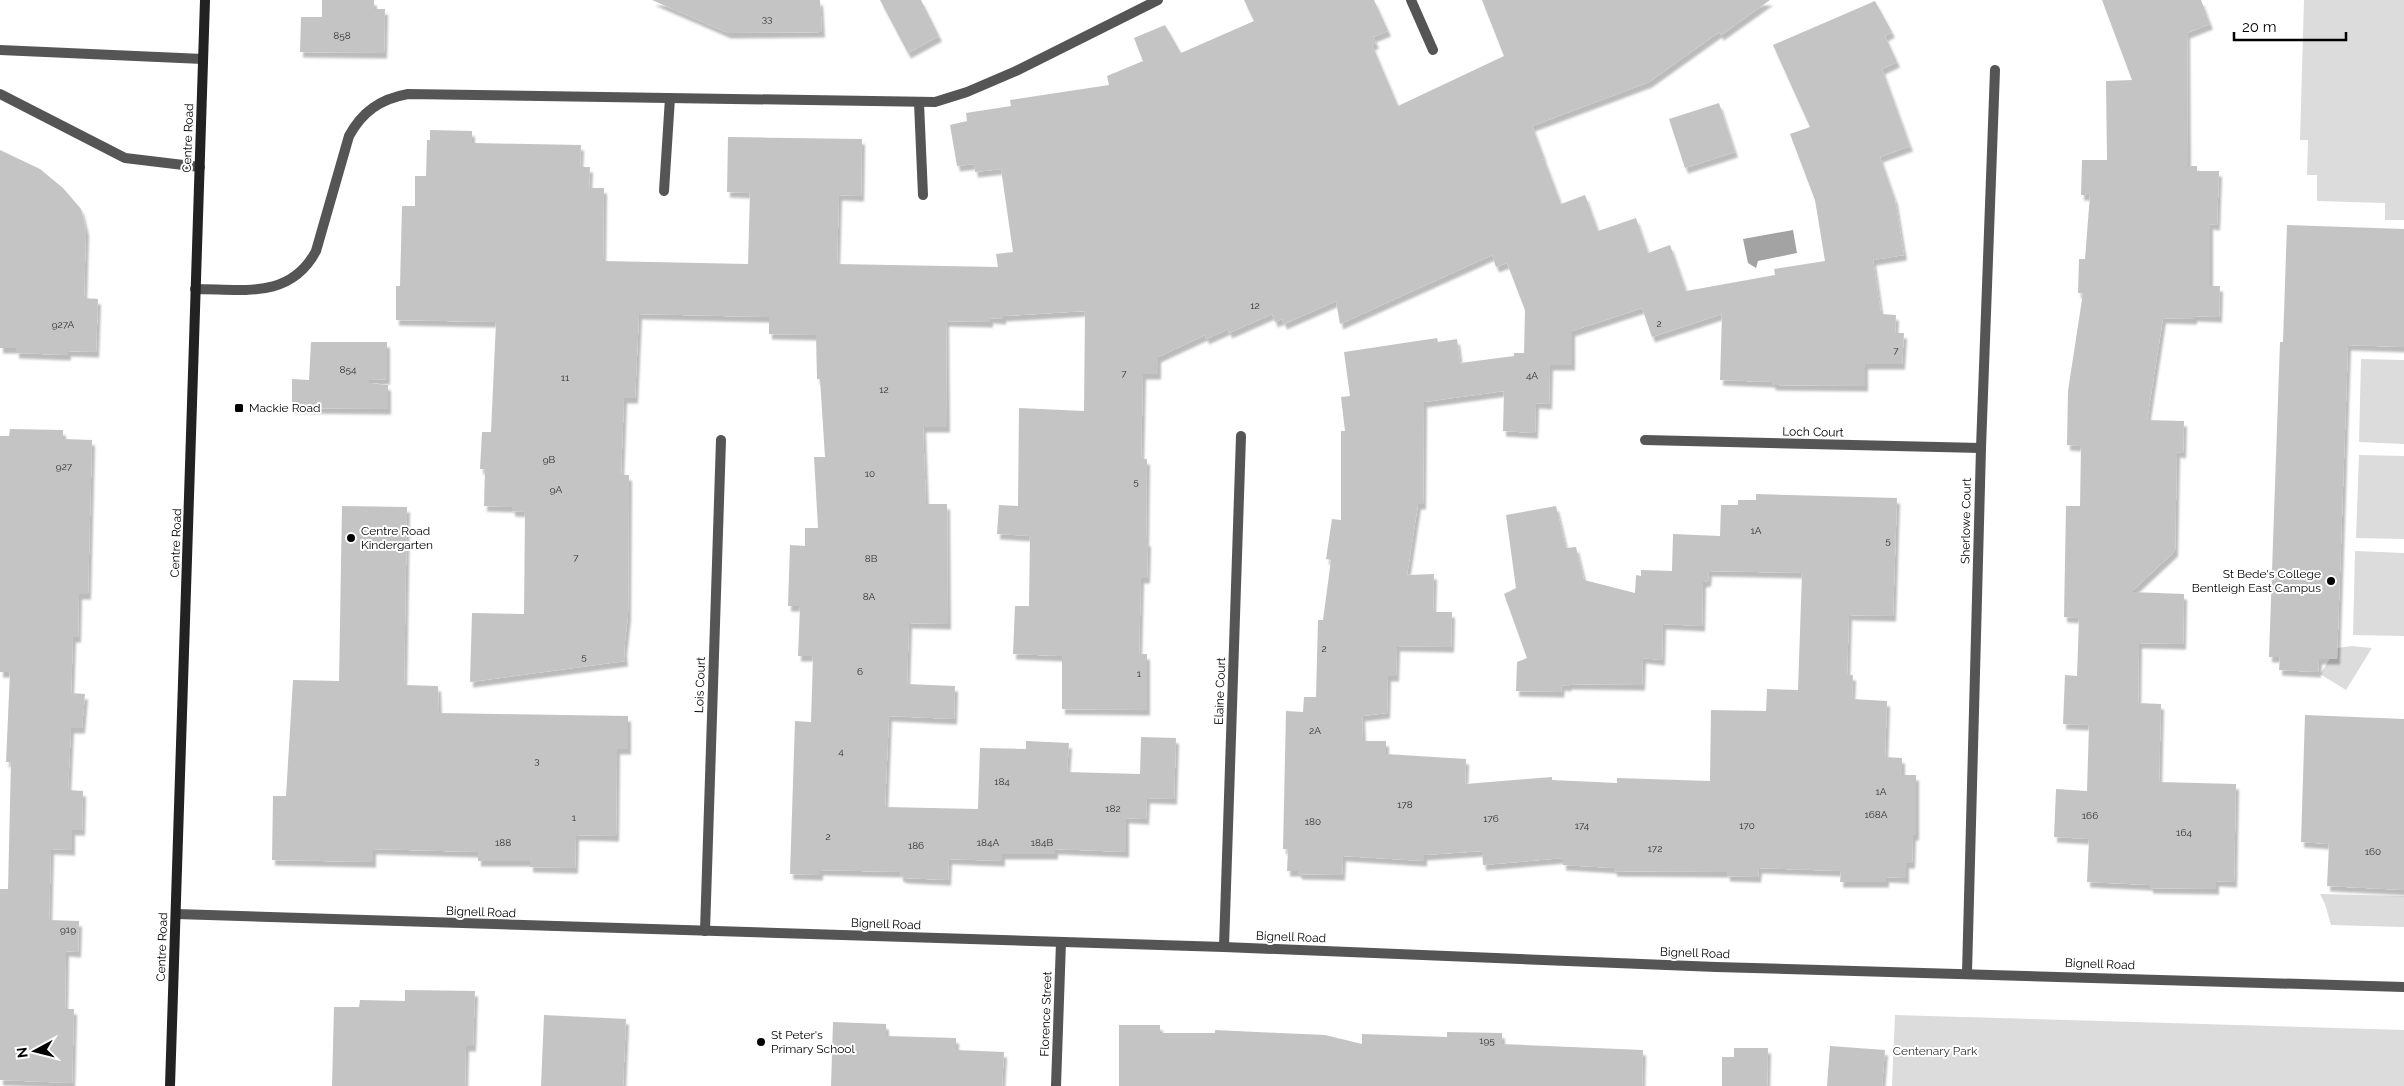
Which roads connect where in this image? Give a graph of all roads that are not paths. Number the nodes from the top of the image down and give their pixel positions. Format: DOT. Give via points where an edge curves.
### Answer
graph roads {
  1 [pos="205,0"];
  2 [pos="1158,0"];
  3 [pos="1411,0"];
  4 [pos="0,50"];
  5 [pos="1433,50"];
  6 [pos="203,59"];
  7 [pos="1995,70"];
  8 [pos="0,94"];
  9 [pos="670,98"];
  10 [pos="919,103"];
  11 [pos="200,167"];
  12 [pos="664,191"];
  13 [pos="923,195"];
  14 [pos="195,289"];
  15 [pos="1241,436"];
  16 [pos="720,440"];
  17 [pos="1645,440"];
  18 [pos="1981,448"];
  19 [pos="176,914"];
  20 [pos="705,931"];
  21 [pos="1061,942"];
  22 [pos="1224,947"];
  23 [pos="1967,973"];
  24 [pos="2404,987"];
  25 [pos="170,1086"];
  26 [pos="1056,1086"];
  1 -- 6 [label="main road, Centre Road"];
  2 -- 10 [label="street" via="1016,71 967,92 935,102"];
  3 -- 5 [label="street"];
  4 -- 6 [label="street"];
  6 -- 11 [label="main road, Centre Road"];
  7 -- 18 [label="street, Sherlowe Court"];
  8 -- 11 [label="street" via="126,158"];
  9 -- 10 [label="street"];
  9 -- 12 [label="street"];
  9 -- 14 [label="street" via="408,94 392,97 378,103 363,116 349,136 316,251 308,264 288,281 263,290"];
  10 -- 13 [label="street"];
  11 -- 14 [label="main road, Centre Road"];
  14 -- 19 [label="main road, Centre Road"];
  15 -- 22 [label="street, Elaine Court"];
  16 -- 20 [label="street, Lois Court"];
  17 -- 18 [label="street, Loch Court"];
  18 -- 23 [label="street, Sherlowe Court"];
  19 -- 20 [label="street, Bignell Road"];
  19 -- 25 [label="main road, Centre Road"];
  20 -- 21 [label="street, Bignell Road"];
  21 -- 22 [label="street, Bignell Road"];
  21 -- 26 [label="street, Florence Street"];
  22 -- 23 [label="street, Bignell Road" via="1716,967"];
  23 -- 24 [label="street, Bignell Road"];
}
